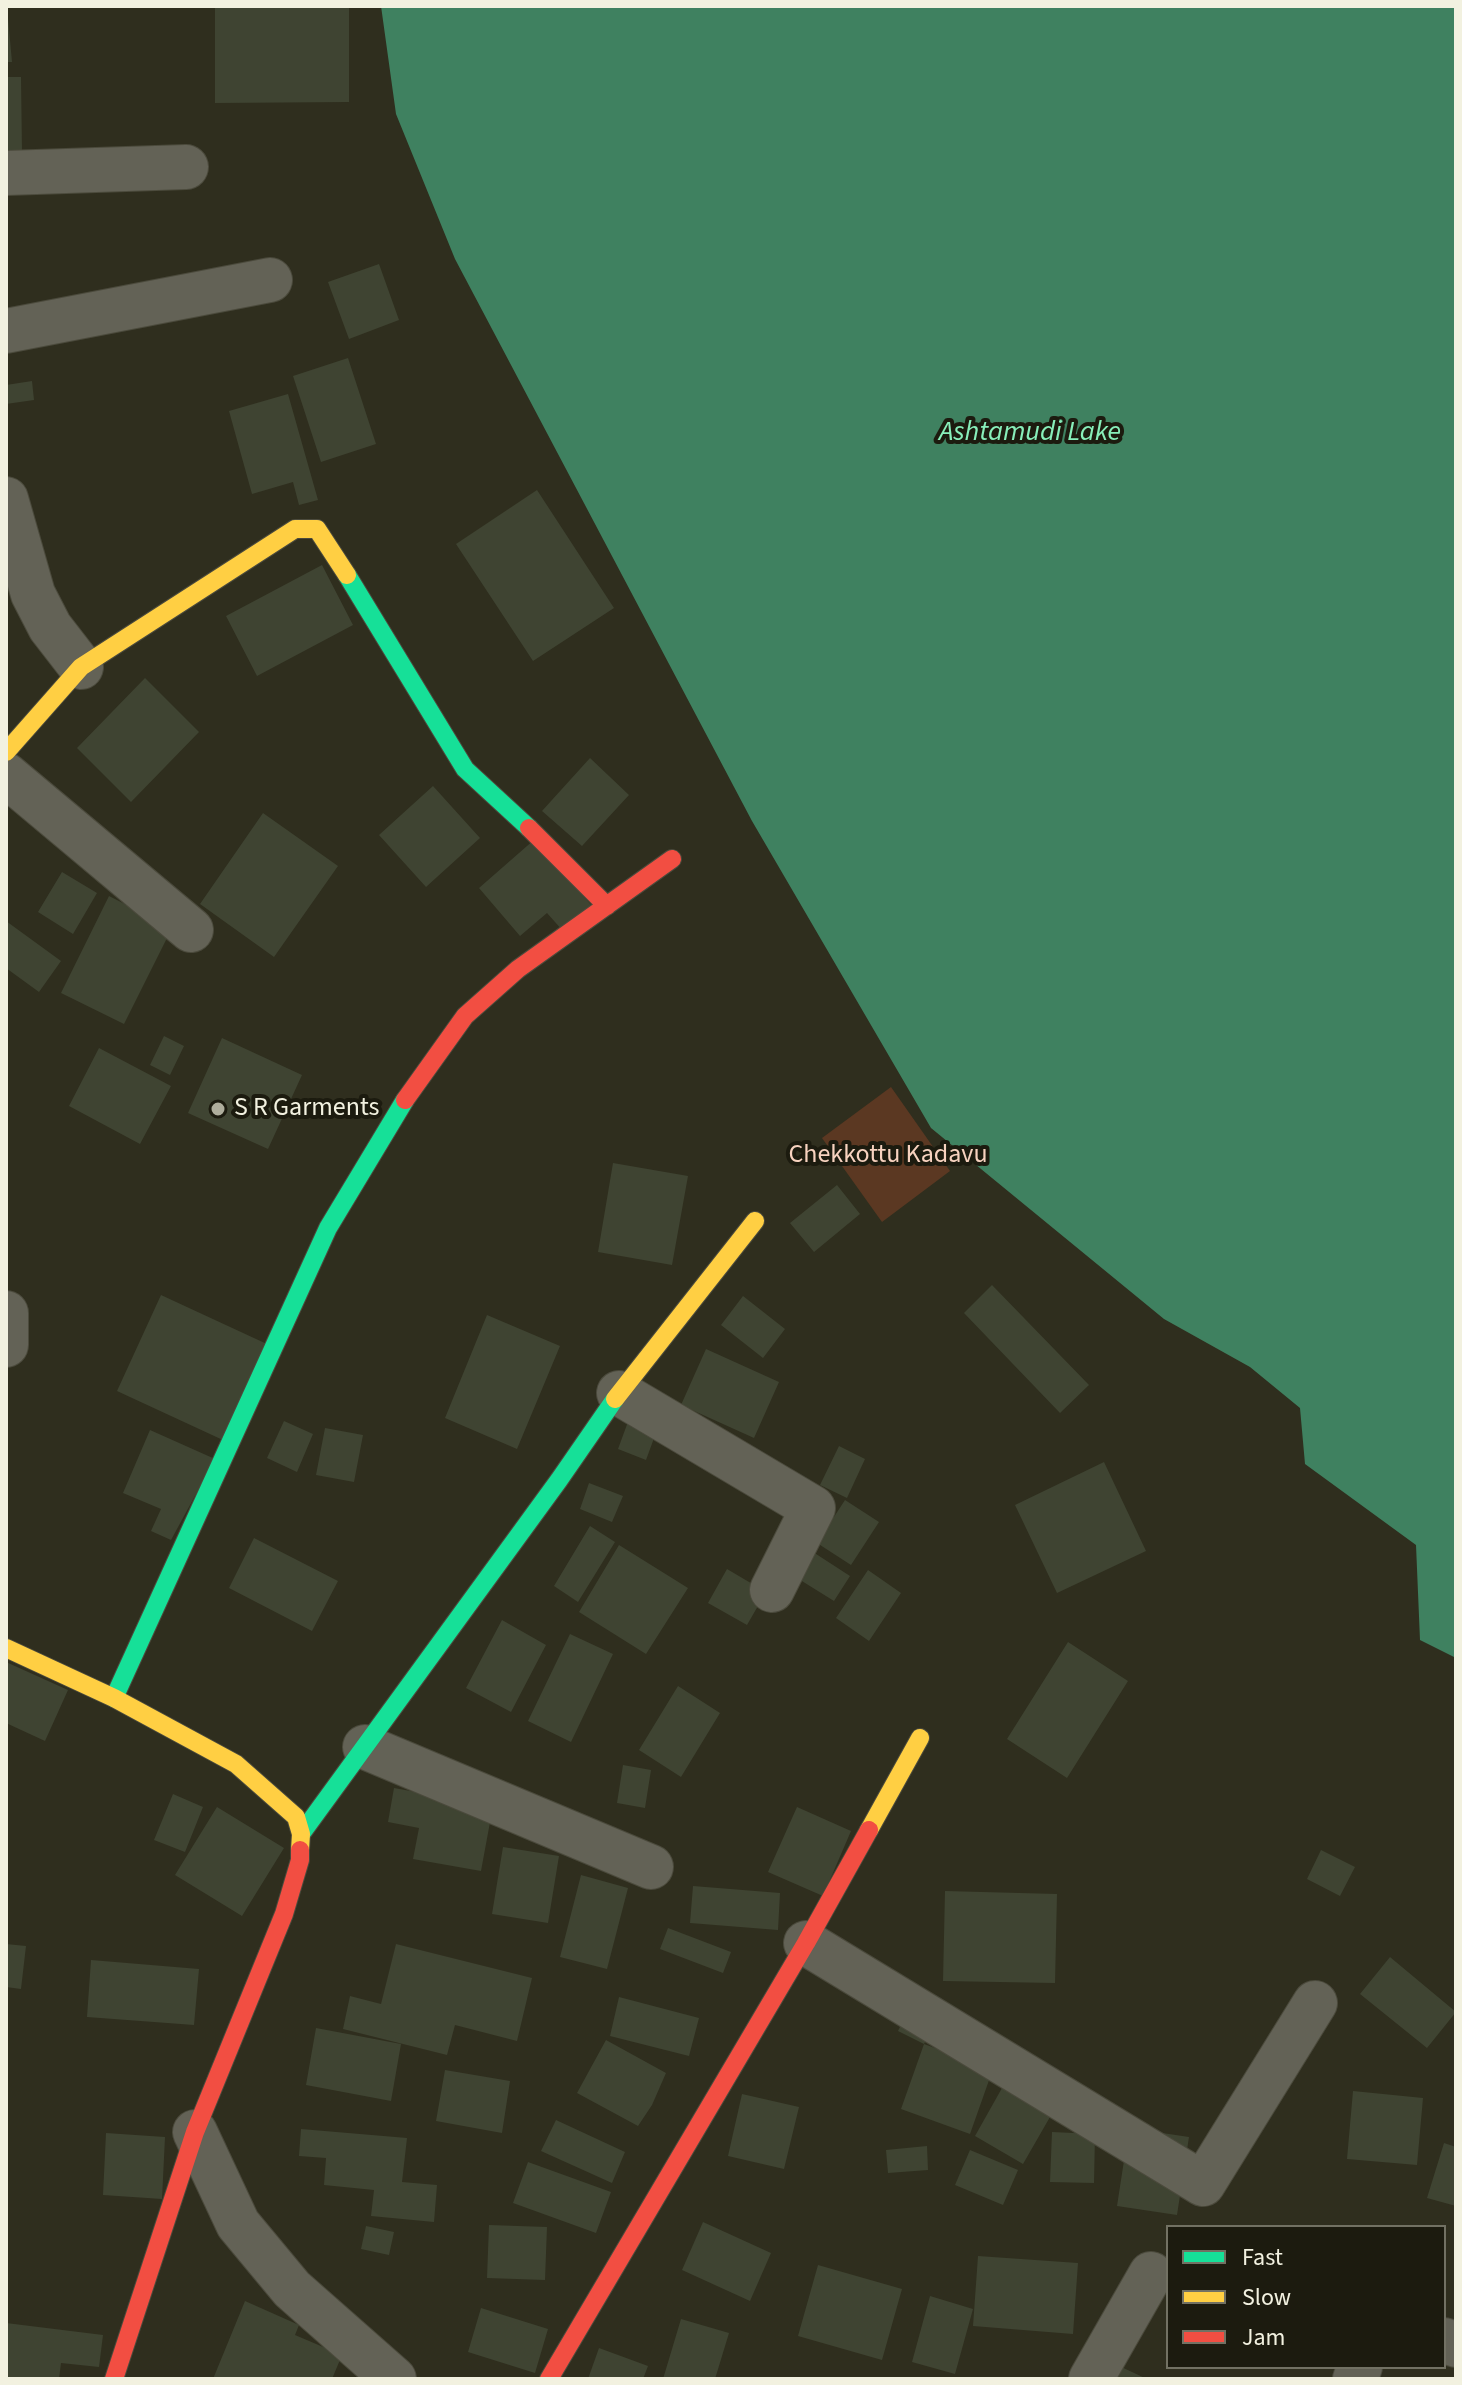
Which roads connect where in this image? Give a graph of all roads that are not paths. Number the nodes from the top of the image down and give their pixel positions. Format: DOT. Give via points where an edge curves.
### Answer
graph roads {
  1 [pos="186,167"];
  2 [pos="6,173"];
  3 [pos="270,280"];
  4 [pos="6,331"];
  5 [pos="6,499"];
  6 [pos="81,667"];
  7 [pos="6,752"];
  8 [pos="6,775"];
  9 [pos="672,859"];
  10 [pos="607,906"];
  11 [pos="191,930"];
  12 [pos="755,1221"];
  13 [pos="6,1313"];
  14 [pos="6,1345"];
  15 [pos="619,1393"];
  16 [pos="772,1590"];
  17 [pos="6,1648"];
  18 [pos="114,1698"];
  19 [pos="920,1738"];
  20 [pos="365,1747"];
  21 [pos="301,1834"];
  22 [pos="651,1867"];
  23 [pos="806,1943"];
  24 [pos="1315,2003"];
  25 [pos="195,2132"];
  26 [pos="1151,2274"];
  27 [pos="114,2379"];
  28 [pos="394,2379"];
  29 [pos="549,2379"];
  30 [pos="1091,2379"];
  1 -- 2 [label="street"];
  3 -- 4 [label="street"];
  5 -- 6 [label="street" via="33,594"];
  6 -- 7 [label="street"];
  6 -- 10 [label="street" via="262,548 295,529 317,529 465,769"];
  8 -- 11 [label="street"];
  9 -- 10 [label="street"];
  10 -- 18 [label="street" via="518,969 465,1016 400,1106 328,1228"];
  12 -- 15 [label="street"];
  13 -- 14 [label="street"];
  15 -- 16 [label="street" via="813,1508"];
  15 -- 20 [label="street"];
  17 -- 18 [label="street"];
  18 -- 21 [label="street" via="236,1764 296,1817"];
  19 -- 23 [label="street"];
  20 -- 21 [label="street"];
  20 -- 22 [label="street"];
  21 -- 25 [label="street" via="300,1860 284,1914"];
  23 -- 24 [label="street" via="1203,2184"];
  23 -- 29 [label="street"];
  25 -- 27 [label="street"];
  25 -- 28 [label="street" via="238,2224 292,2289"];
  26 -- 30 [label="street"];
}
